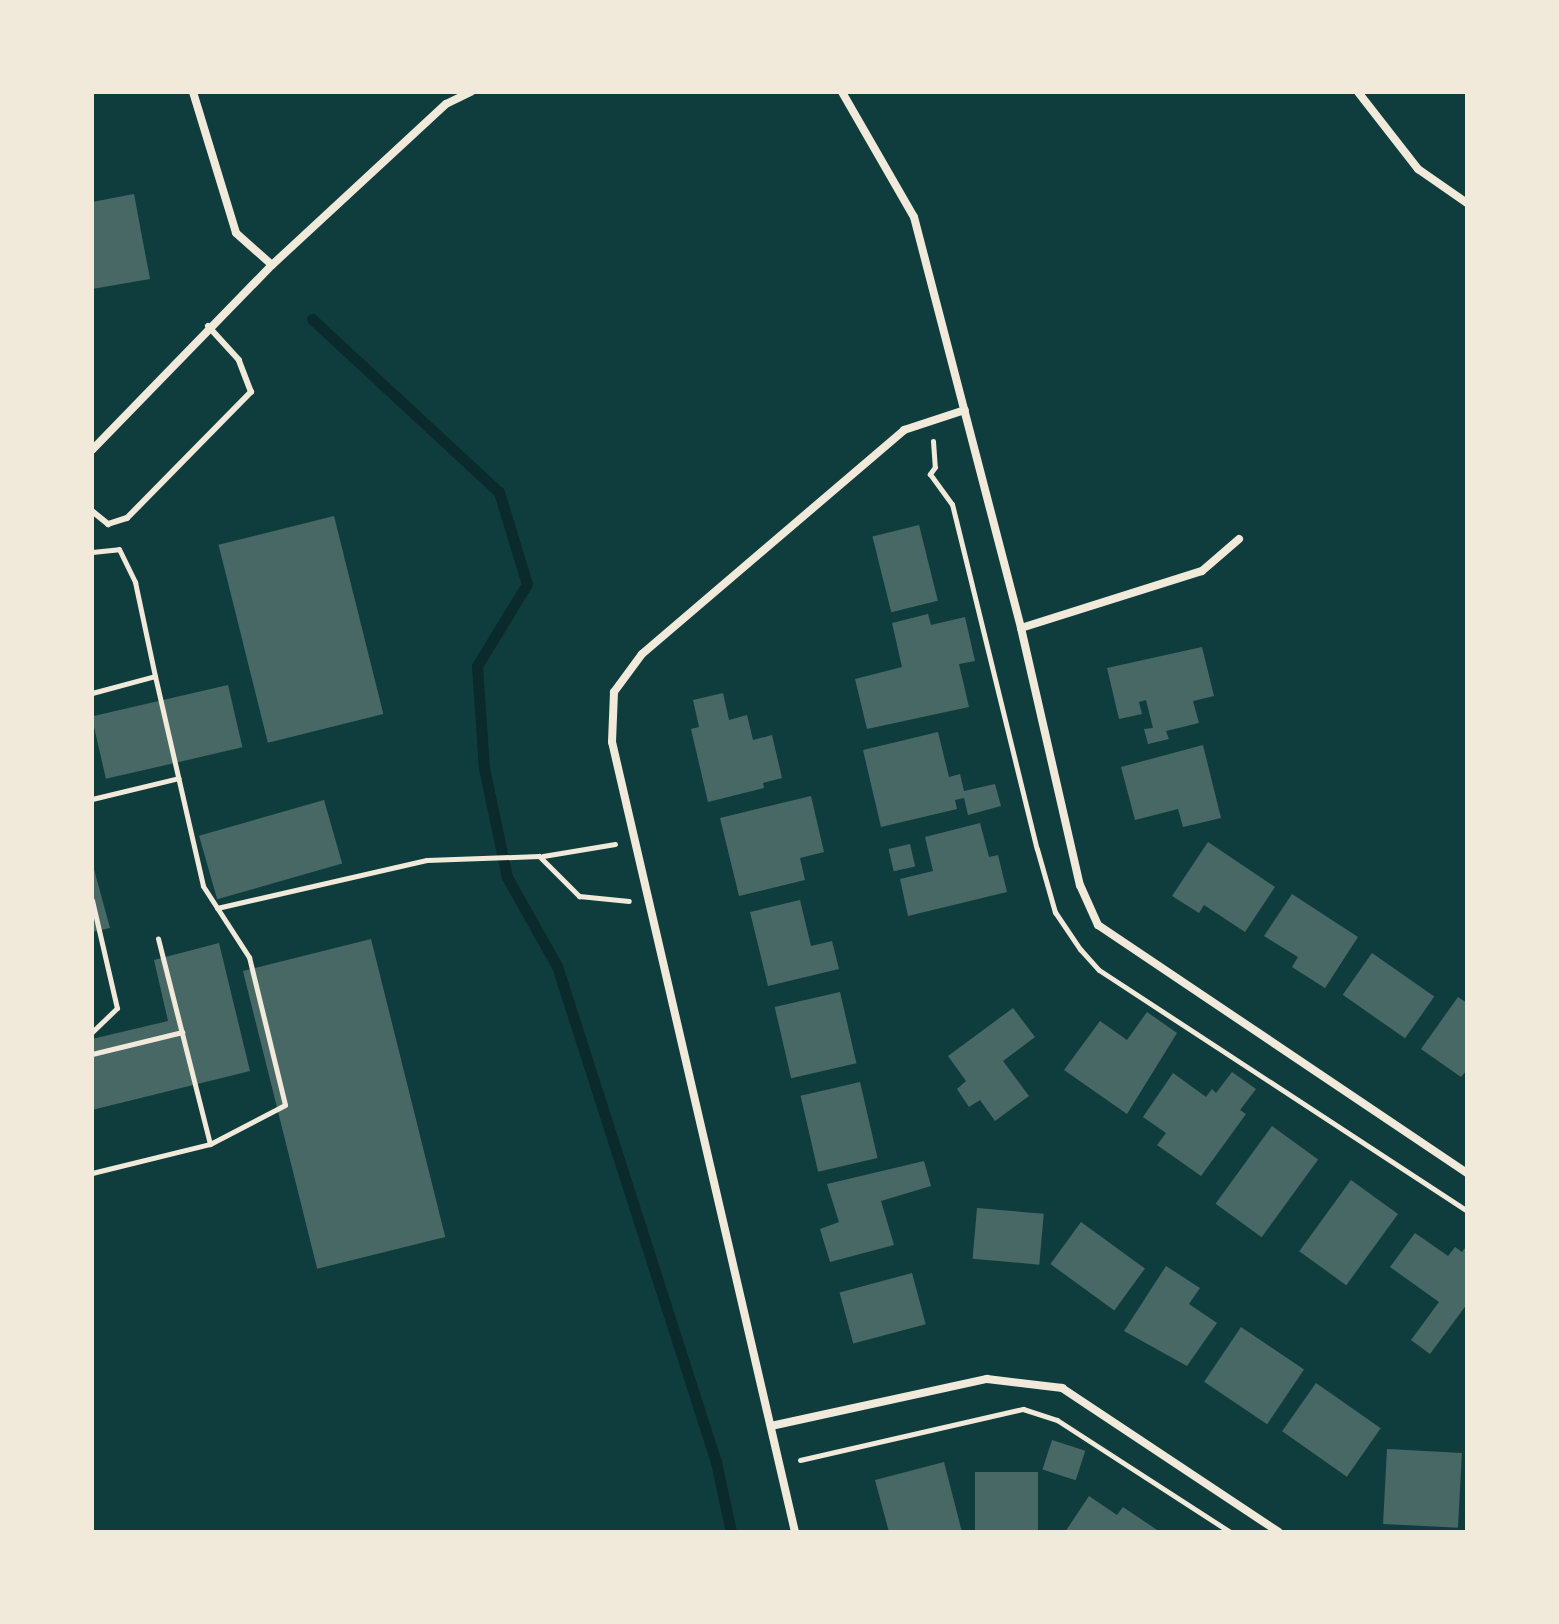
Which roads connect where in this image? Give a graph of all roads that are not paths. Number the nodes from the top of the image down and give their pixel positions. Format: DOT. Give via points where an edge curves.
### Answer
graph roads {
  1 [pos="193,92"];
  2 [pos="471,92"];
  3 [pos="842,92"];
  4 [pos="1358,92"];
  5 [pos="1467,203"];
  6 [pos="272,265"];
  7 [pos="208,326"];
  8 [pos="965,410"];
  9 [pos="92,450"];
  10 [pos="92,511"];
  11 [pos="1239,539"];
  12 [pos="1021,628"];
  13 [pos="1467,1173"];
  14 [pos="771,1426"];
  15 [pos="795,1532"];
  16 [pos="1279,1532"];
  1 -- 6 [label="street" via="236,233"];
  2 -- 6 [label="street" via="446,104"];
  3 -- 8 [label="street" via="914,217"];
  4 -- 5 [label="street" via="1418,169"];
  6 -- 7 [label="street"];
  7 -- 9 [label="street"];
  7 -- 10 [label="lane" via="239,360 251,392 127,518 108,524"];
  8 -- 12 [label="street"];
  8 -- 14 [label="street" via="904,430 642,654 614,692 612,742"];
  11 -- 12 [label="street" via="1202,571"];
  12 -- 13 [label="street" via="1080,885 1098,925"];
  14 -- 15 [label="street"];
  14 -- 16 [label="street" via="987,1379 1062,1388"];
}
